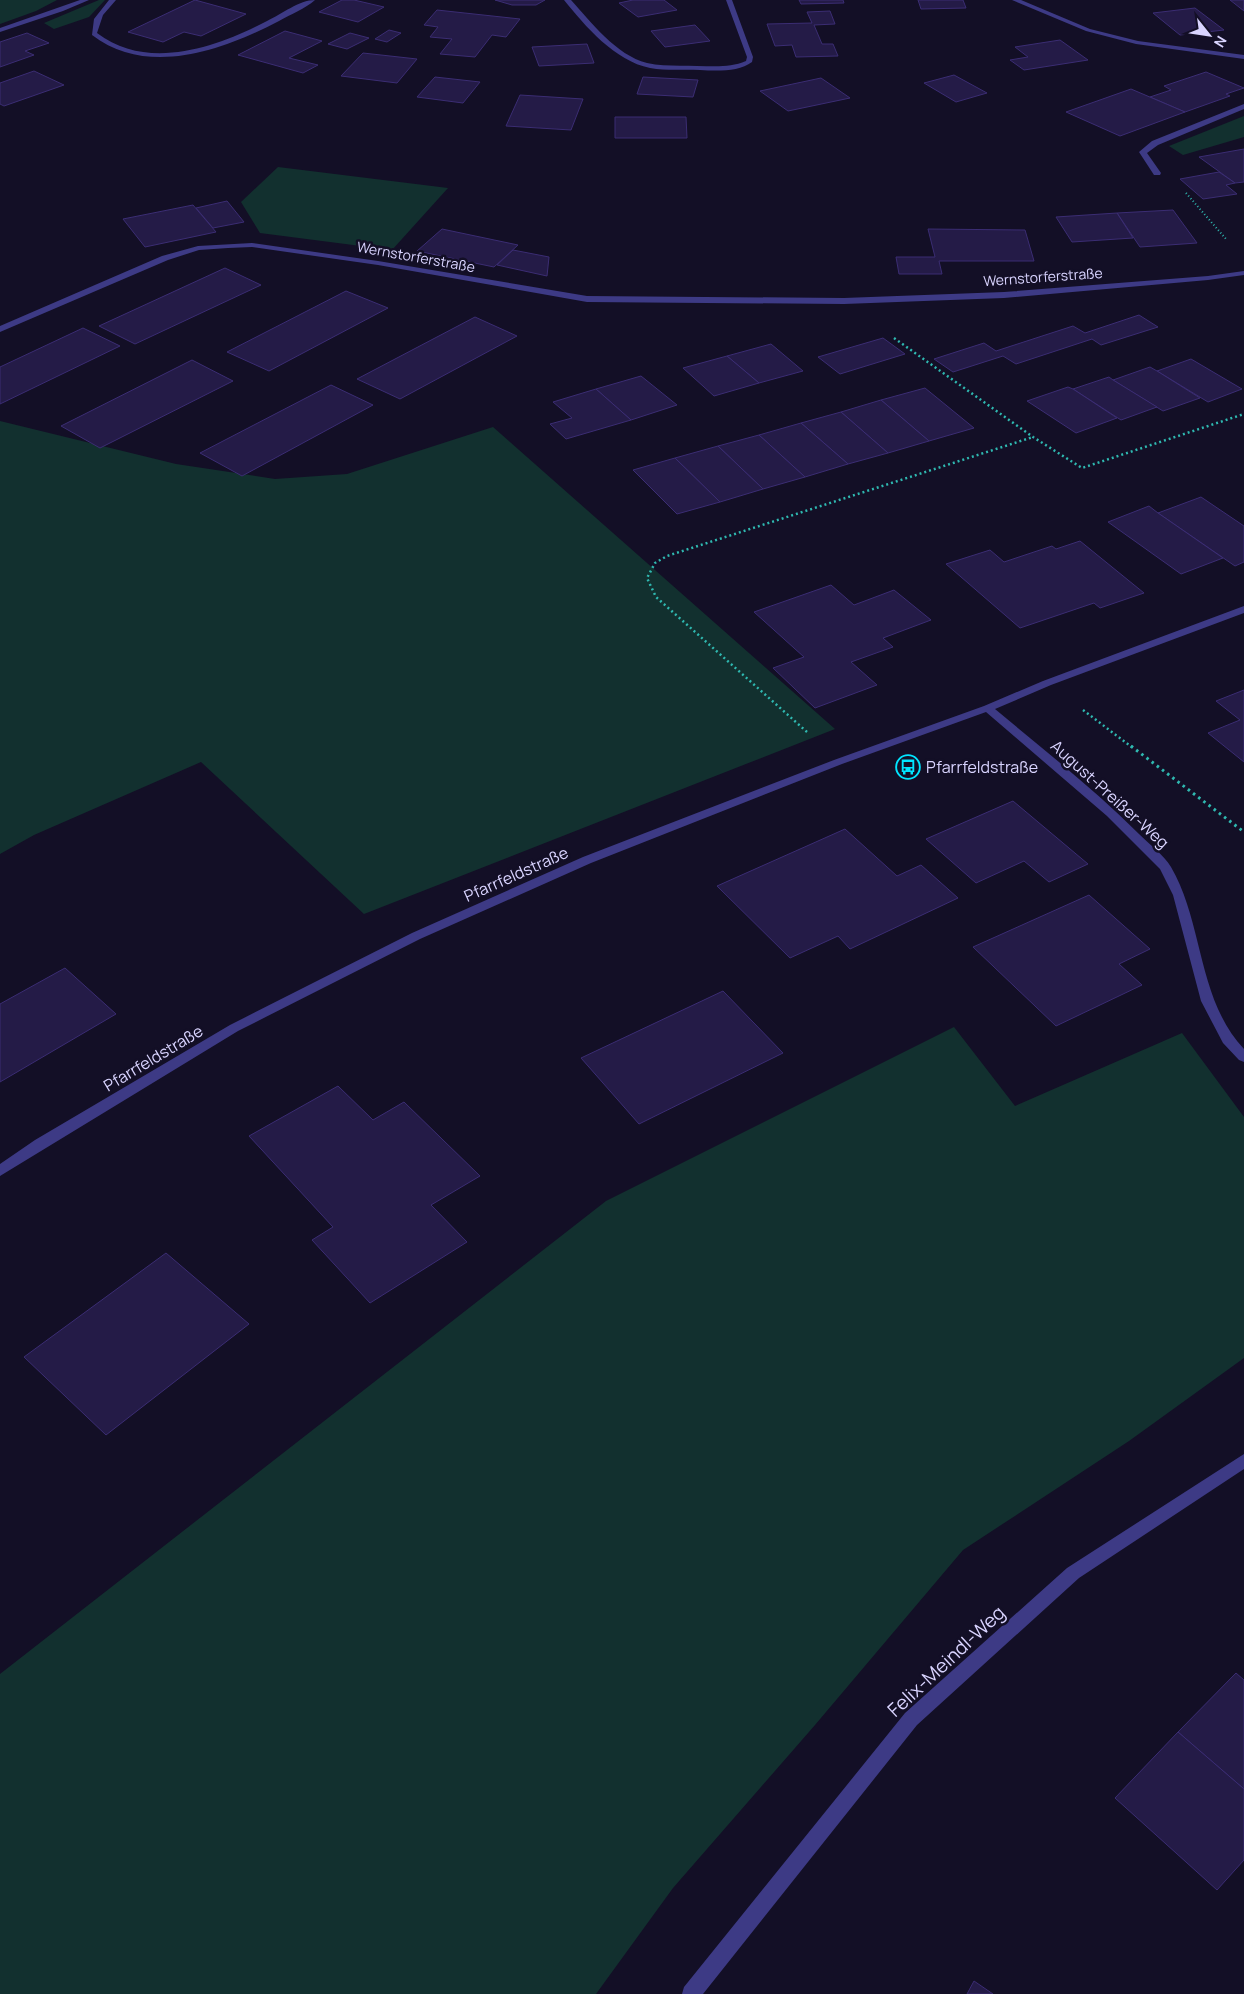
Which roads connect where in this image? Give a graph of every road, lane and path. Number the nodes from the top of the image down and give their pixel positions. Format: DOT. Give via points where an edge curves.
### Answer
graph roads {
  1 [pos="86,0"];
  2 [pos="113,0"];
  3 [pos="312,0"];
  4 [pos="567,0"];
  5 [pos="729,0"];
  6 [pos="1015,0"];
  7 [pos="0,30"];
  8 [pos="1244,57"];
  9 [pos="1244,106"];
  10 [pos="1157,173"];
  11 [pos="1231,244"];
  12 [pos="1244,273"];
  13 [pos="844,301"];
  14 [pos="0,329"];
  15 [pos="1244,414"];
  16 [pos="1032,437"];
  17 [pos="1244,609"];
  18 [pos="1047,683"];
  19 [pos="988,708"];
  20 [pos="838,762"];
  21 [pos="1244,832"];
  22 [pos="1244,1057"];
  23 [pos="0,1171"];
  24 [pos="1244,1461"];
  25 [pos="690,1994"];
  1 -- 7 [label="street"];
  2 -- 3 [label="street" via="94,25 94,34 105,43 140,54 164,57 194,53 231,42"];
  4 -- 5 [label="street" via="630,59 654,66 707,69 749,62"];
  6 -- 8 [label="street" via="1088,30 1138,43"];
  9 -- 10 [label="street" via="1155,143 1143,152"];
  10 -- 11 [label="path" via="1174,180"];
  12 -- 13 [label="street, Wernstorferstraße" via="1004,295"];
  13 -- 14 [label="street, Wernstorferstraße" via="587,299 252,245 198,248 164,258"];
  13 -- 16 [label="path"];
  15 -- 16 [label="path" via="1082,468"];
  16 -- 20 [label="path" via="667,556 655,563 647,578 656,597"];
  17 -- 18 [label="street, Pfarrfeldstraße"];
  18 -- 19 [label="street, Pfarrfeldstraße"];
  18 -- 21 [label="path"];
  19 -- 20 [label="street, Pfarrfeldstraße"];
  19 -- 22 [label="street, August-Preißer-Weg" via="1111,813 1165,867 1180,895 1207,1000 1228,1040"];
  20 -- 23 [label="street, Pfarrfeldstraße" via="587,860 416,936 234,1028"];
  24 -- 25 [label="street, Felix-Meindl-Weg" via="1073,1573 911,1719"];
}
